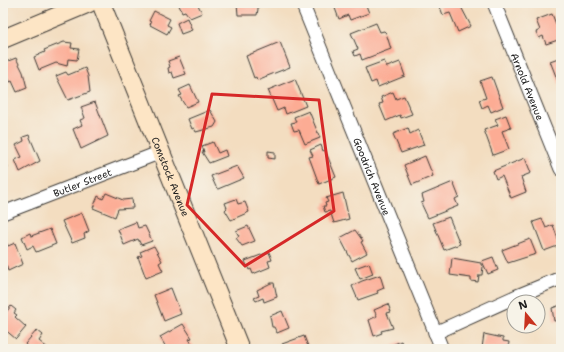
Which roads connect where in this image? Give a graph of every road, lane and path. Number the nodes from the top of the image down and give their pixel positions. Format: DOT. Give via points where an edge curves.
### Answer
graph roads {
  1 [pos="89,3"];
  2 [pos="101,3"];
  3 [pos="302,3"];
  4 [pos="494,3"];
  5 [pos="3,39"];
  6 [pos="161,152"];
  7 [pos="561,169"];
  8 [pos="3,213"];
  9 [pos="561,278"];
  10 [pos="436,333"];
  11 [pos="240,349"];
  12 [pos="442,349"];
  1 -- 5 [label="street"];
  2 -- 6 [label="street, Comstock Avenue"];
  3 -- 10 [label="street, Goodrich Avenue"];
  4 -- 7 [label="street, Arnold Avenue"];
  6 -- 8 [label="street, Butler Street"];
  6 -- 11 [label="street, Comstock Avenue"];
  9 -- 10 [label="street"];
  10 -- 12 [label="street, Goodrich Avenue"];
}
